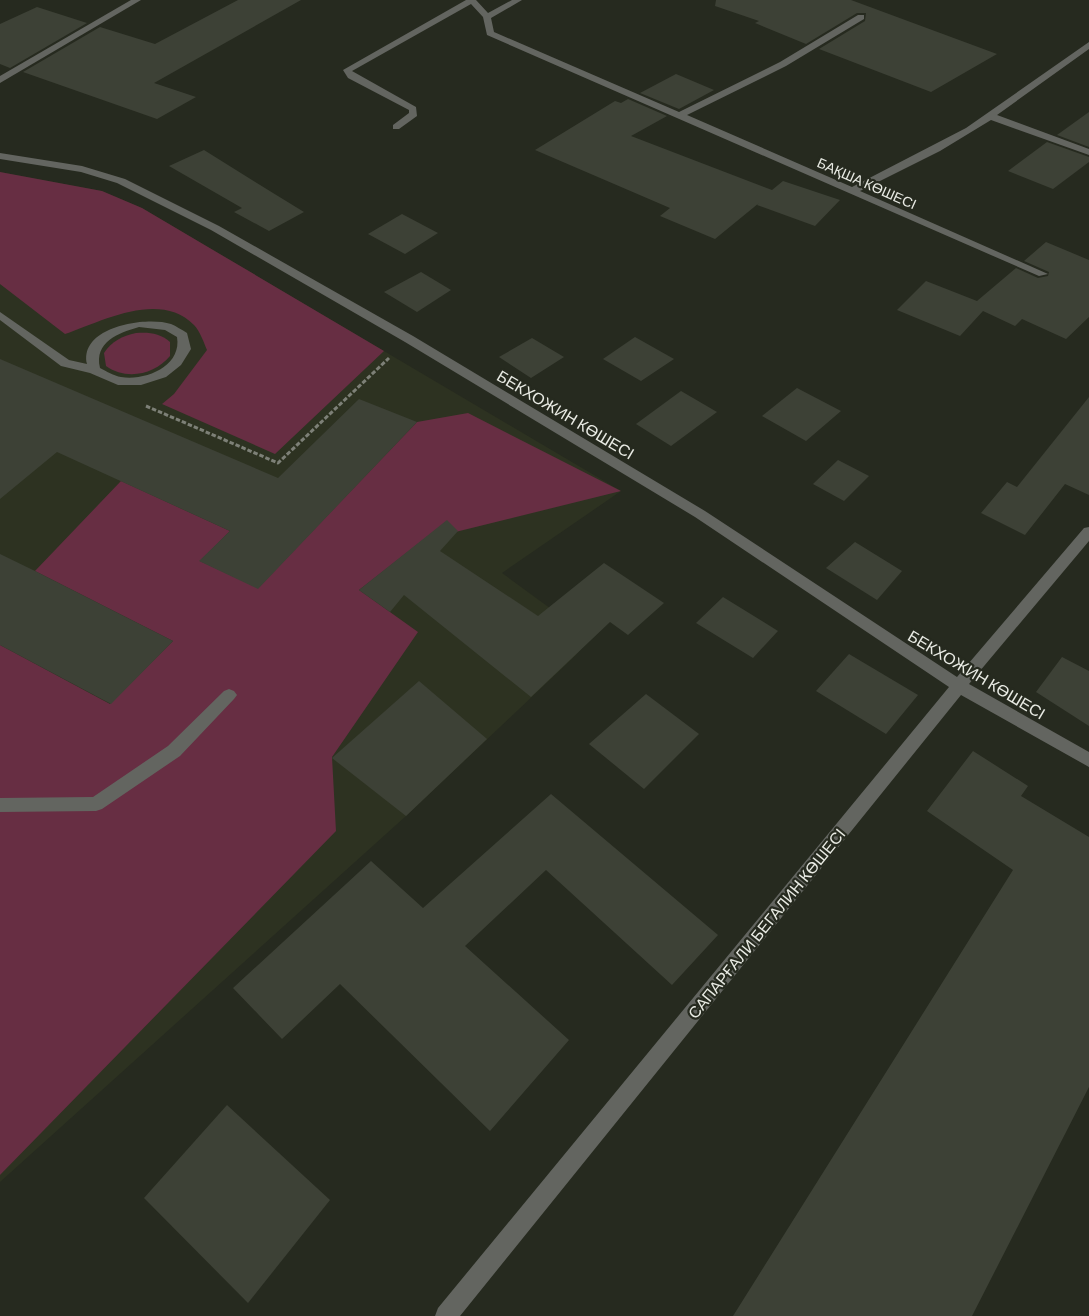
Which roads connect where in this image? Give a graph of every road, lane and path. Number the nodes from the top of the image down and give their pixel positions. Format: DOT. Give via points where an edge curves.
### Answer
graph roads {
  1 [pos="137,0"];
  2 [pos="472,0"];
  3 [pos="518,0"];
  4 [pos="487,17"];
  5 [pos="861,17"];
  6 [pos="1089,45"];
  7 [pos="1,79"];
  8 [pos="680,115"];
  9 [pos="990,116"];
  10 [pos="396,127"];
  11 [pos="1089,152"];
  12 [pos="0,156"];
  13 [pos="851,191"];
  14 [pos="1043,274"];
  15 [pos="0,315"];
  16 [pos="409,339"];
  17 [pos="94,370"];
  18 [pos="116,381"];
  19 [pos="1089,532"];
  20 [pos="959,686"];
  21 [pos="229,695"];
  22 [pos="1089,760"];
  23 [pos="0,805"];
  24 [pos="446,1316"];
  1 -- 7 [label="street"];
  2 -- 4 [label="street, БАҚША КӨШЕСІ"];
  2 -- 10 [label="street" via="347,70 351,76 413,109 414,114"];
  3 -- 4 [label="street"];
  4 -- 8 [label="street, БАҚША КӨШЕСІ" via="490,33"];
  5 -- 8 [label="street" via="783,64"];
  6 -- 9 [label="street"];
  8 -- 13 [label="street, БАҚША КӨШЕСІ"];
  9 -- 11 [label="street"];
  9 -- 13 [label="street" via="925,155"];
  12 -- 16 [label="street, БЕКХОЖИН КӨШЕСІ" via="82,169 121,181 215,228"];
  13 -- 14 [label="street, БАҚША КӨШЕСІ"];
  15 -- 17 [label="street" via="65,363"];
  16 -- 18 [label="path" via="278,463 121,395"];
  16 -- 20 [label="street, БЕКХОЖИН КӨШЕСІ" via="700,514"];
  17 -- 18 [label="street"];
  17 -- 18 [label="street" via="92,352 99,342 123,328 161,325 185,339 183,358 163,374 139,381"];
  19 -- 20 [label="street, САПАРҒАЛИ БЕГАЛИН КӨШЕСІ"];
  20 -- 22 [label="street, БЕКХОЖИН КӨШЕСІ"];
  20 -- 24 [label="street, САПАРҒАЛИ БЕГАЛИН КӨШЕСІ"];
  21 -- 23 [label="street" via="174,751 96,804"];
}
